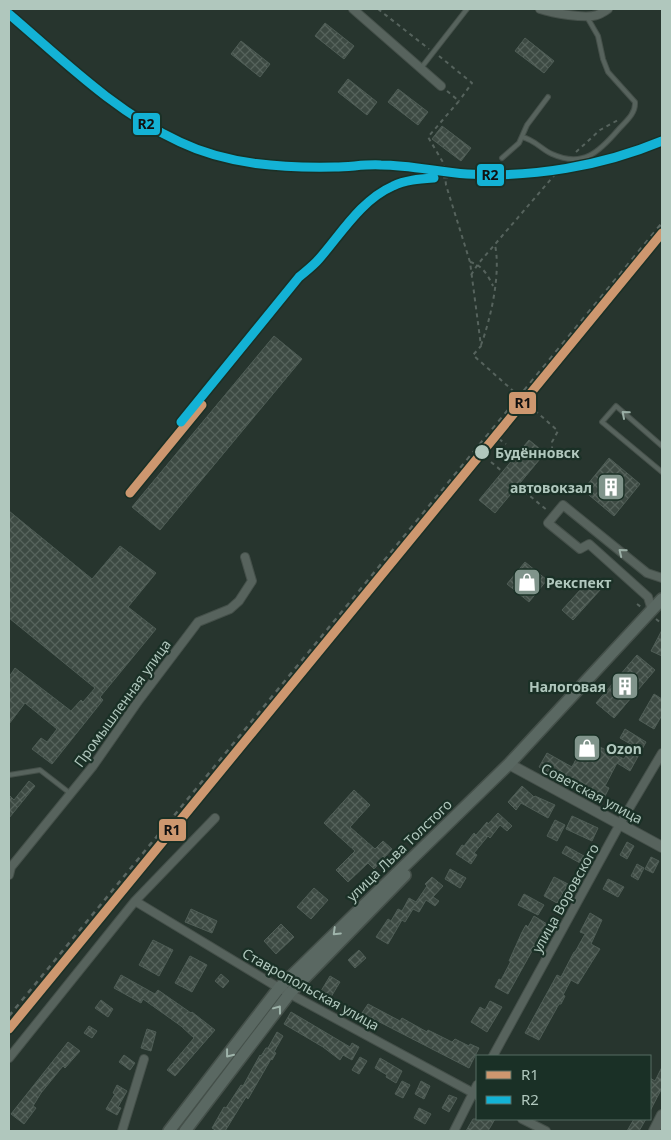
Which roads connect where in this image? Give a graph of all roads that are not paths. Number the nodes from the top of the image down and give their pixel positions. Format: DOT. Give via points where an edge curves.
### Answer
graph roads {
  1 [pos="353,9"];
  2 [pos="467,9"];
  3 [pos="540,9"];
  4 [pos="608,9"];
  5 [pos="586,15"];
  6 [pos="421,68"];
  7 [pos="441,86"];
  8 [pos="548,97"];
  9 [pos="522,137"];
  10 [pos="502,158"];
  11 [pos="662,446"];
  12 [pos="662,472"];
  13 [pos="245,557"];
  14 [pos="662,578"];
  15 [pos="658,606"];
  16 [pos="662,753"];
  17 [pos="510,765"];
  18 [pos="9,775"];
  19 [pos="71,794"];
  20 [pos="214,818"];
  21 [pos="620,824"];
  22 [pos="662,847"];
  23 [pos="9,875"];
  24 [pos="134,901"];
  25 [pos="279,988"];
  26 [pos="290,993"];
  27 [pos="494,1055"];
  28 [pos="9,1058"];
  29 [pos="144,1059"];
  30 [pos="475,1094"];
  31 [pos="662,1115"];
  32 [pos="524,1120"];
  33 [pos="122,1131"];
  34 [pos="169,1131"];
  35 [pos="185,1131"];
  36 [pos="454,1131"];
  37 [pos="546,1131"];
  38 [pos="654,1131"];
  1 -- 6 [label="street"];
  2 -- 6 [label="lane"];
  3 -- 5 [label="street"];
  4 -- 5 [label="street" via="597,15"];
  5 -- 9 [label="lane" via="598,36 608,72 636,106 601,150 584,158 569,159 553,154 531,139"];
  6 -- 7 [label="street"];
  8 -- 9 [label="lane"];
  9 -- 10 [label="lane" via="519,144"];
  11 -- 12 [label="lane, one-way" via="616,406 602,422"];
  13 -- 19 [label="street, Промышленная улица" via="252,581 239,601 230,609 198,622"];
  14 -- 15 [label="street, one-way" via="648,573 563,506 548,522 580,549 589,544"];
  15 -- 17 [label="main road, улица Льва Толстого"];
  16 -- 21 [label="street, улица Воровского"];
  17 -- 21 [label="street, Советская улица"];
  17 -- 25 [label="main road, улица Льва Толстого, one-way"];
  17 -- 26 [label="main road, улица Льва Толстого"];
  18 -- 19 [label="lane" via="40,770"];
  19 -- 23 [label="street, Промышленная улица" via="11,867"];
  20 -- 24 [label="street"];
  21 -- 22 [label="street, Советская улица"];
  21 -- 27 [label="street, улица Воровского"];
  24 -- 25 [label="street, Ставропольская улица"];
  24 -- 28 [label="street"];
  25 -- 26 [label="street, Ставропольская улица"];
  25 -- 34 [label="main road, улица Льва Толстого, one-way"];
  26 -- 30 [label="street, Ставропольская улица"];
  35 -- 26 [label="main road, улица Льва Толстого, one-way"];
  29 -- 33 [label="street"];
  30 -- 36 [label="street"];
  31 -- 38 [label="street"];
  32 -- 37 [label="street"];
}
